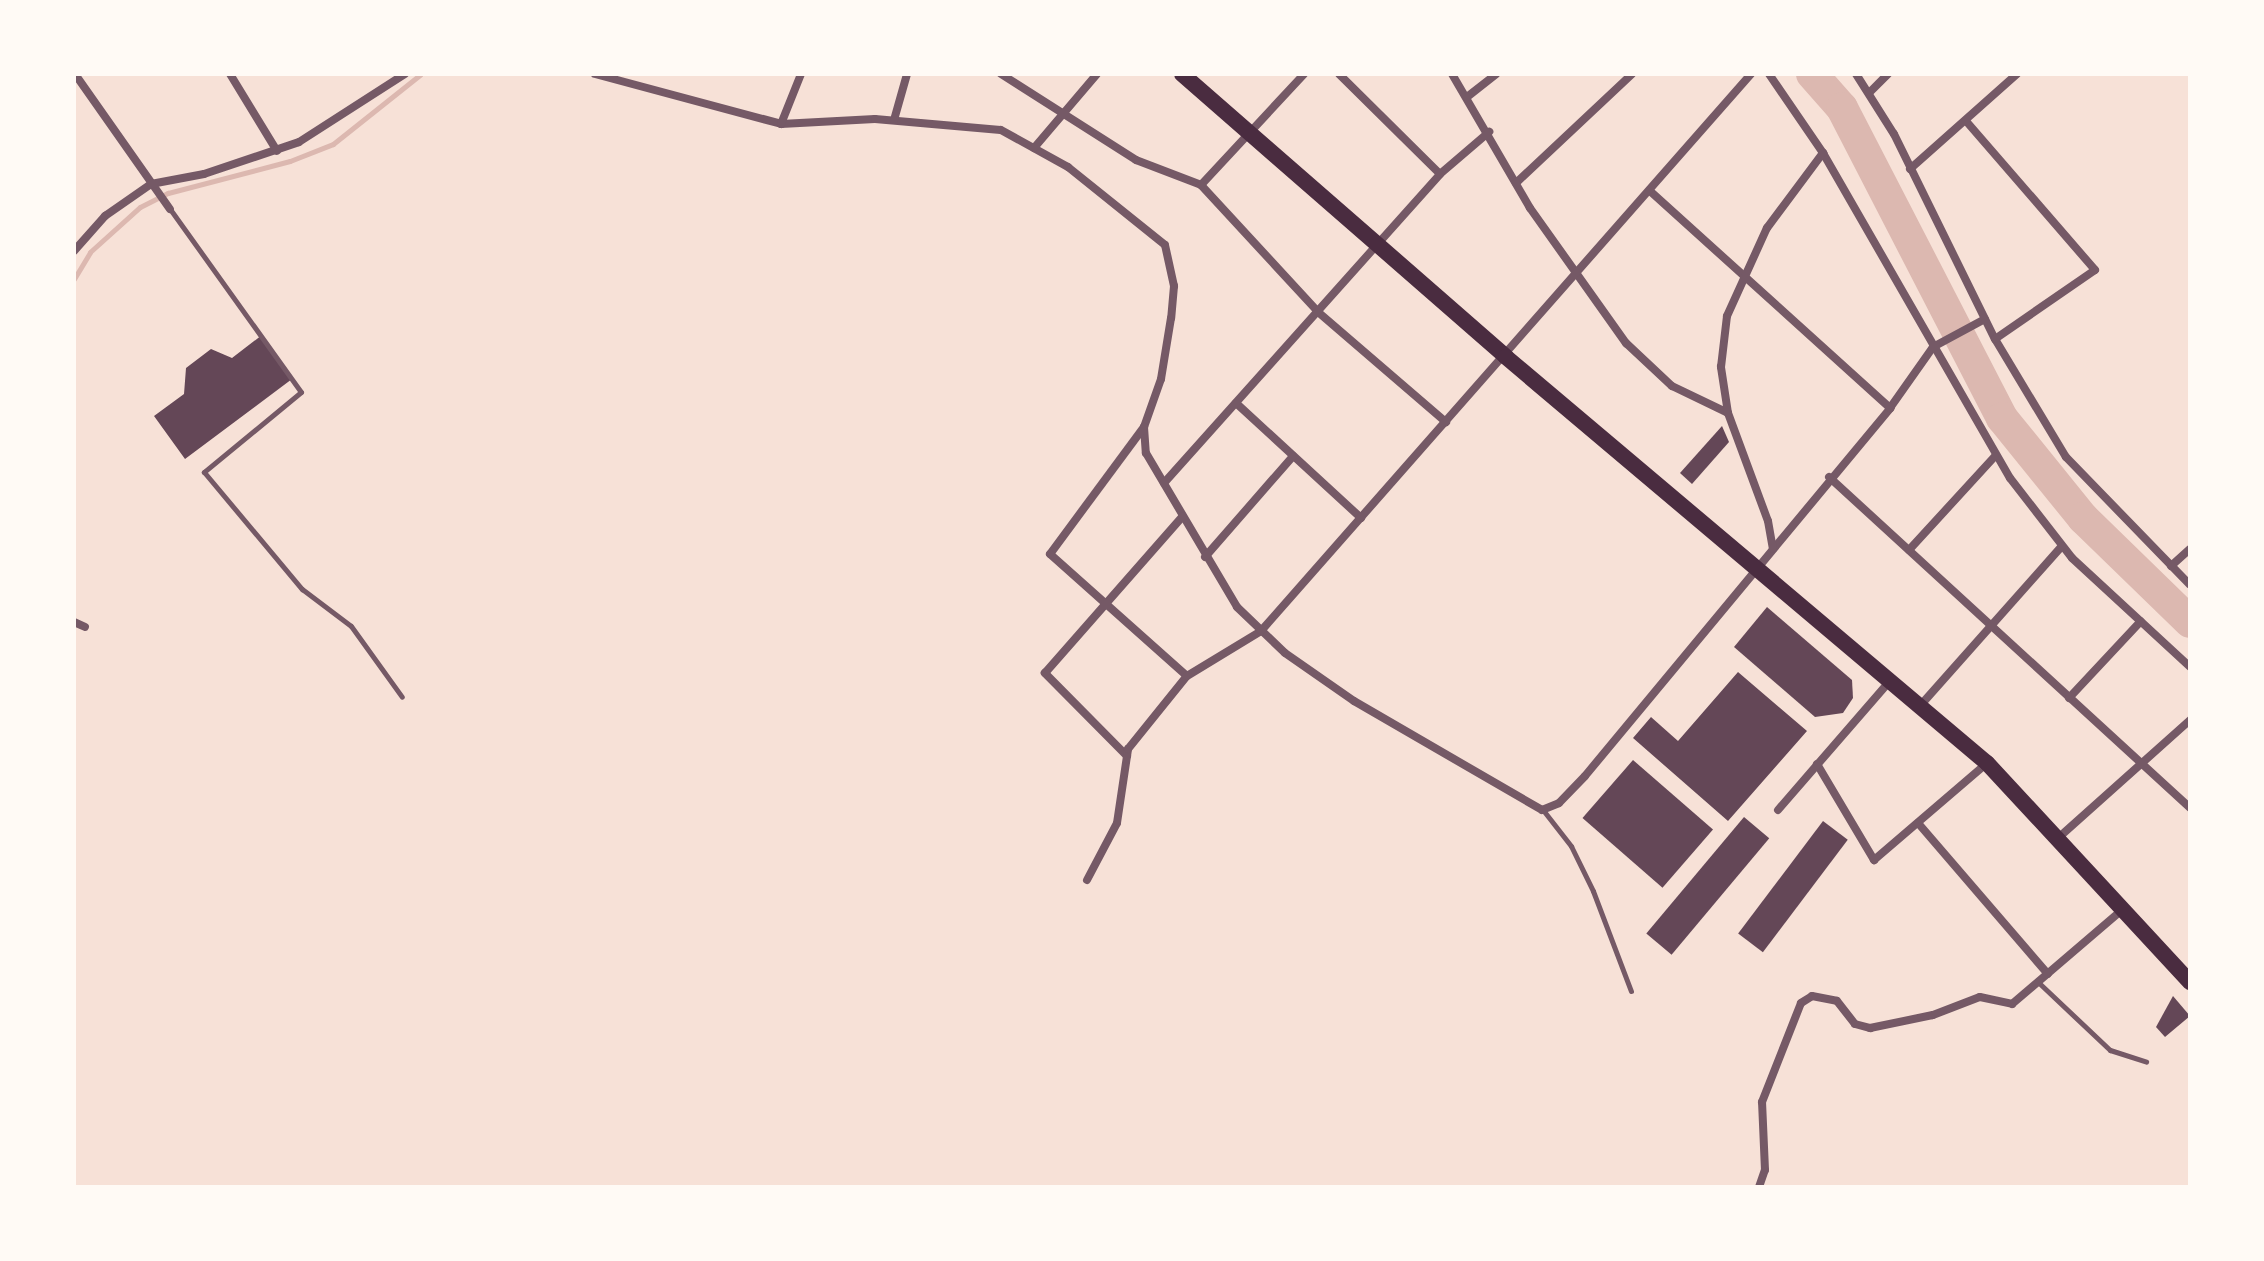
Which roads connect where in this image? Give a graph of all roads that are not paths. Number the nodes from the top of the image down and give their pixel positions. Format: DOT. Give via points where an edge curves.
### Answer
graph roads {
  1 [pos="75,74"];
  2 [pos="230,74"];
  3 [pos="801,74"];
  4 [pos="907,74"];
  5 [pos="1001,74"];
  6 [pos="1097,74"];
  7 [pos="1182,74"];
  8 [pos="1304,74"];
  9 [pos="1339,74"];
  10 [pos="1452,74"];
  11 [pos="1496,74"];
  12 [pos="1632,74"];
  13 [pos="1751,74"];
  14 [pos="1769,74"];
  15 [pos="1856,74"];
  16 [pos="1888,74"];
  17 [pos="2017,74"];
  18 [pos="402,75"];
  19 [pos="600,75"];
  20 [pos="1869,93"];
  21 [pos="1467,97"];
  22 [pos="1063,115"];
  23 [pos="894,120"];
  24 [pos="1966,121"];
  25 [pos="781,124"];
  26 [pos="1489,132"];
  27 [pos="1250,133"];
  28 [pos="1034,148"];
  29 [pos="277,151"];
  30 [pos="1823,153"];
  31 [pos="1910,169"];
  32 [pos="1440,174"];
  33 [pos="1516,183"];
  34 [pos="151,184"];
  35 [pos="1201,185"];
  36 [pos="1650,191"];
  37 [pos="170,209"];
  38 [pos="1378,244"];
  39 [pos="74,251"];
  40 [pos="1575,275"];
  41 [pos="1742,275"];
  42 [pos="1318,312"];
  43 [pos="1985,319"];
  44 [pos="1995,339"];
  45 [pos="1933,347"];
  46 [pos="1506,357"];
  47 [pos="1236,403"];
  48 [pos="1890,408"];
  49 [pos="1728,413"];
  50 [pos="1446,422"];
  51 [pos="1144,427"];
  52 [pos="1293,456"];
  53 [pos="1995,456"];
  54 [pos="1829,477"];
  55 [pos="1164,483"];
  56 [pos="1182,517"];
  57 [pos="1361,518"];
  58 [pos="2062,546"];
  59 [pos="1773,549"];
  60 [pos="2190,549"];
  61 [pos="1909,550"];
  62 [pos="1205,557"];
  63 [pos="2171,566"];
  64 [pos="1759,567"];
  65 [pos="2190,585"];
  66 [pos="1107,605"];
  67 [pos="2141,621"];
  68 [pos="74,622"];
  69 [pos="1990,625"];
  70 [pos="85,627"];
  71 [pos="1261,631"];
  72 [pos="2190,667"];
  73 [pos="1187,676"];
  74 [pos="1888,683"];
  75 [pos="402,697"];
  76 [pos="2069,698"];
  77 [pos="1919,707"];
  78 [pos="2190,720"];
  79 [pos="1127,756"];
  80 [pos="1987,763"];
  81 [pos="1817,764"];
  82 [pos="2143,765"];
  83 [pos="2190,808"];
  84 [pos="1542,810"];
  85 [pos="1778,810"];
  86 [pos="1918,823"];
  87 [pos="2056,840"];
  88 [pos="1087,880"];
  89 [pos="2122,910"];
  90 [pos="2048,974"];
  91 [pos="2038,982"];
  92 [pos="2190,982"];
  93 [pos="1631,991"];
  94 [pos="2146,1062"];
  95 [pos="1759,1187"];
  1 -- 34 [label="street"];
  2 -- 29 [label="street"];
  3 -- 25 [label="street"];
  4 -- 23 [label="street"];
  5 -- 22 [label="street"];
  6 -- 22 [label="street"];
  7 -- 27 [label="highway"];
  8 -- 27 [label="street"];
  9 -- 32 [label="street"];
  10 -- 21 [label="street"];
  11 -- 21 [label="street"];
  12 -- 33 [label="street"];
  13 -- 36 [label="street"];
  14 -- 30 [label="street"];
  15 -- 20 [label="street"];
  16 -- 20 [label="street"];
  17 -- 24 [label="street"];
  18 -- 29 [label="street" via="354,111"];
  19 -- 25 [label="street"];
  20 -- 31 [label="street"];
  21 -- 26 [label="street"];
  22 -- 28 [label="street"];
  22 -- 35 [label="street" via="1136,160"];
  23 -- 25 [label="street"];
  23 -- 28 [label="street" via="1001,130"];
  24 -- 31 [label="street"];
  24 -- 44 [label="street" via="2095,270"];
  26 -- 32 [label="street"];
  26 -- 33 [label="street"];
  27 -- 35 [label="street"];
  27 -- 38 [label="highway"];
  28 -- 51 [label="street" via="1068,167 1165,245 1174,286 1171,318 1161,379"];
  29 -- 34 [label="street"];
  30 -- 41 [label="street" via="1767,228"];
  30 -- 45 [label="street"];
  31 -- 43 [label="street"];
  32 -- 38 [label="street"];
  33 -- 40 [label="street"];
  34 -- 37 [label="street"];
  34 -- 39 [label="street" via="105,216"];
  35 -- 42 [label="street"];
  36 -- 40 [label="street"];
  36 -- 41 [label="street"];
  37 -- 75 [label="lane" via="301,392 204,472 302,589 351,626"];
  38 -- 42 [label="street"];
  38 -- 46 [label="highway"];
  40 -- 46 [label="street"];
  40 -- 49 [label="street" via="1654,371"];
  41 -- 48 [label="street"];
  41 -- 49 [label="street" via="1725,329 1721,367"];
  42 -- 47 [label="street"];
  42 -- 50 [label="street"];
  43 -- 44 [label="street"];
  43 -- 45 [label="street"];
  44 -- 63 [label="street" via="2066,457"];
  45 -- 48 [label="street"];
  45 -- 53 [label="street"];
  46 -- 50 [label="street"];
  46 -- 64 [label="highway"];
  47 -- 52 [label="street"];
  47 -- 55 [label="street"];
  48 -- 54 [label="street"];
  49 -- 59 [label="street" via="1768,521"];
  50 -- 57 [label="street"];
  51 -- 55 [label="street" via="1146,453"];
  51 -- 66 [label="street" via="1050,554"];
  52 -- 57 [label="street"];
  52 -- 62 [label="street"];
  53 -- 58 [label="street"];
  53 -- 61 [label="street"];
  54 -- 59 [label="street"];
  54 -- 61 [label="street"];
  55 -- 56 [label="street"];
  56 -- 62 [label="street"];
  56 -- 66 [label="street"];
  57 -- 71 [label="street"];
  58 -- 67 [label="street"];
  58 -- 69 [label="street"];
  59 -- 64 [label="street"];
  60 -- 63 [label="street"];
  61 -- 69 [label="street"];
  62 -- 71 [label="street" via="1237,607"];
  63 -- 65 [label="street"];
  64 -- 74 [label="highway"];
  64 -- 84 [label="street" via="1585,776 1559,803"];
  66 -- 73 [label="street"];
  66 -- 79 [label="street" via="1045,673"];
  67 -- 72 [label="street"];
  67 -- 76 [label="street"];
  68 -- 70 [label="street"];
  69 -- 76 [label="street"];
  69 -- 77 [label="street"];
  71 -- 73 [label="street"];
  71 -- 84 [label="street" via="1354,701"];
  73 -- 79 [label="street"];
  74 -- 77 [label="highway"];
  74 -- 81 [label="street"];
  76 -- 82 [label="street"];
  77 -- 80 [label="highway"];
  78 -- 82 [label="street"];
  79 -- 88 [label="street" via="1117,823"];
  80 -- 86 [label="street"];
  80 -- 87 [label="highway"];
  81 -- 85 [label="street"];
  81 -- 86 [label="street" via="1874,860"];
  82 -- 83 [label="street"];
  82 -- 87 [label="street"];
  84 -- 93 [label="lane" via="1571,846"];
  86 -- 90 [label="street"];
  87 -- 89 [label="highway"];
  89 -- 90 [label="street"];
  89 -- 92 [label="highway"];
  90 -- 91 [label="street"];
  91 -- 94 [label="lane" via="2110,1050"];
  91 -- 95 [label="street" via="2012,1004 1980,997 1933,1015 1870,1028 1855,1024 1837,1001 1812,996 1801,1003 1762,1102 1765,1170"];
}
